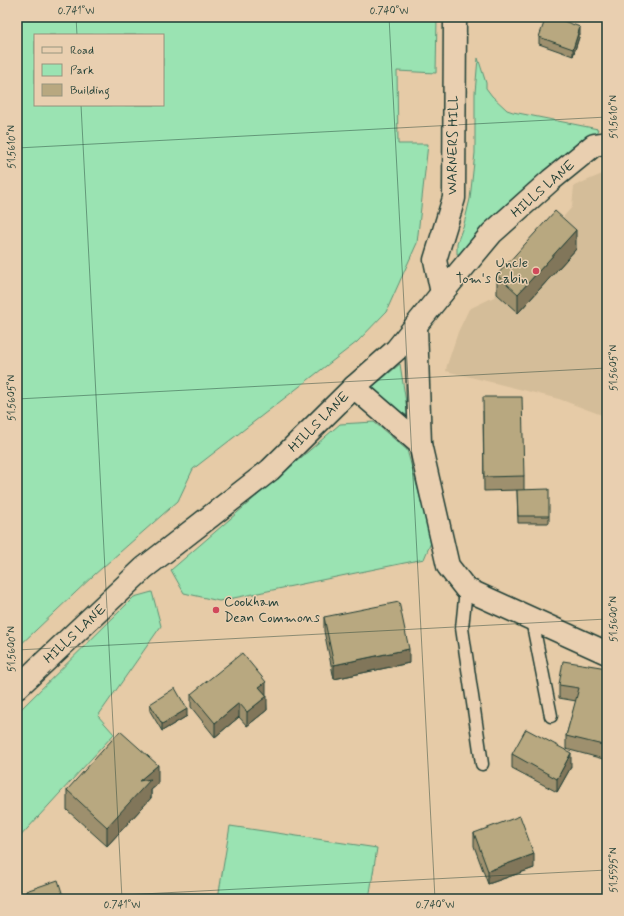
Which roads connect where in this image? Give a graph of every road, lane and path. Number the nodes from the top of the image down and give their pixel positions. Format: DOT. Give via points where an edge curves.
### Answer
graph roads {
  1 [pos="455,17"];
  2 [pos="607,143"];
  3 [pos="442,293"];
  4 [pos="416,326"];
  5 [pos="354,387"];
  6 [pos="420,444"];
  7 [pos="466,589"];
  8 [pos="532,620"];
  9 [pos="607,653"];
  10 [pos="17,688"];
  11 [pos="551,716"];
  12 [pos="482,764"];
  1 -- 3 [label="street, WARNERS HILL" via="454,198 435,260"];
  2 -- 3 [label="street, HILLS LANE" via="594,146 551,180 492,233"];
  3 -- 4 [label="street, HILLS LANE"];
  4 -- 5 [label="street, HILLS LANE" via="396,350"];
  4 -- 6 [label="street"];
  5 -- 6 [label="street"];
  5 -- 10 [label="street, HILLS LANE" via="270,470 144,568"];
  6 -- 7 [label="street" via="448,566"];
  7 -- 8 [label="street"];
  7 -- 12 [label="lane" via="462,628"];
  8 -- 9 [label="street"];
  8 -- 11 [label="lane"];
}
